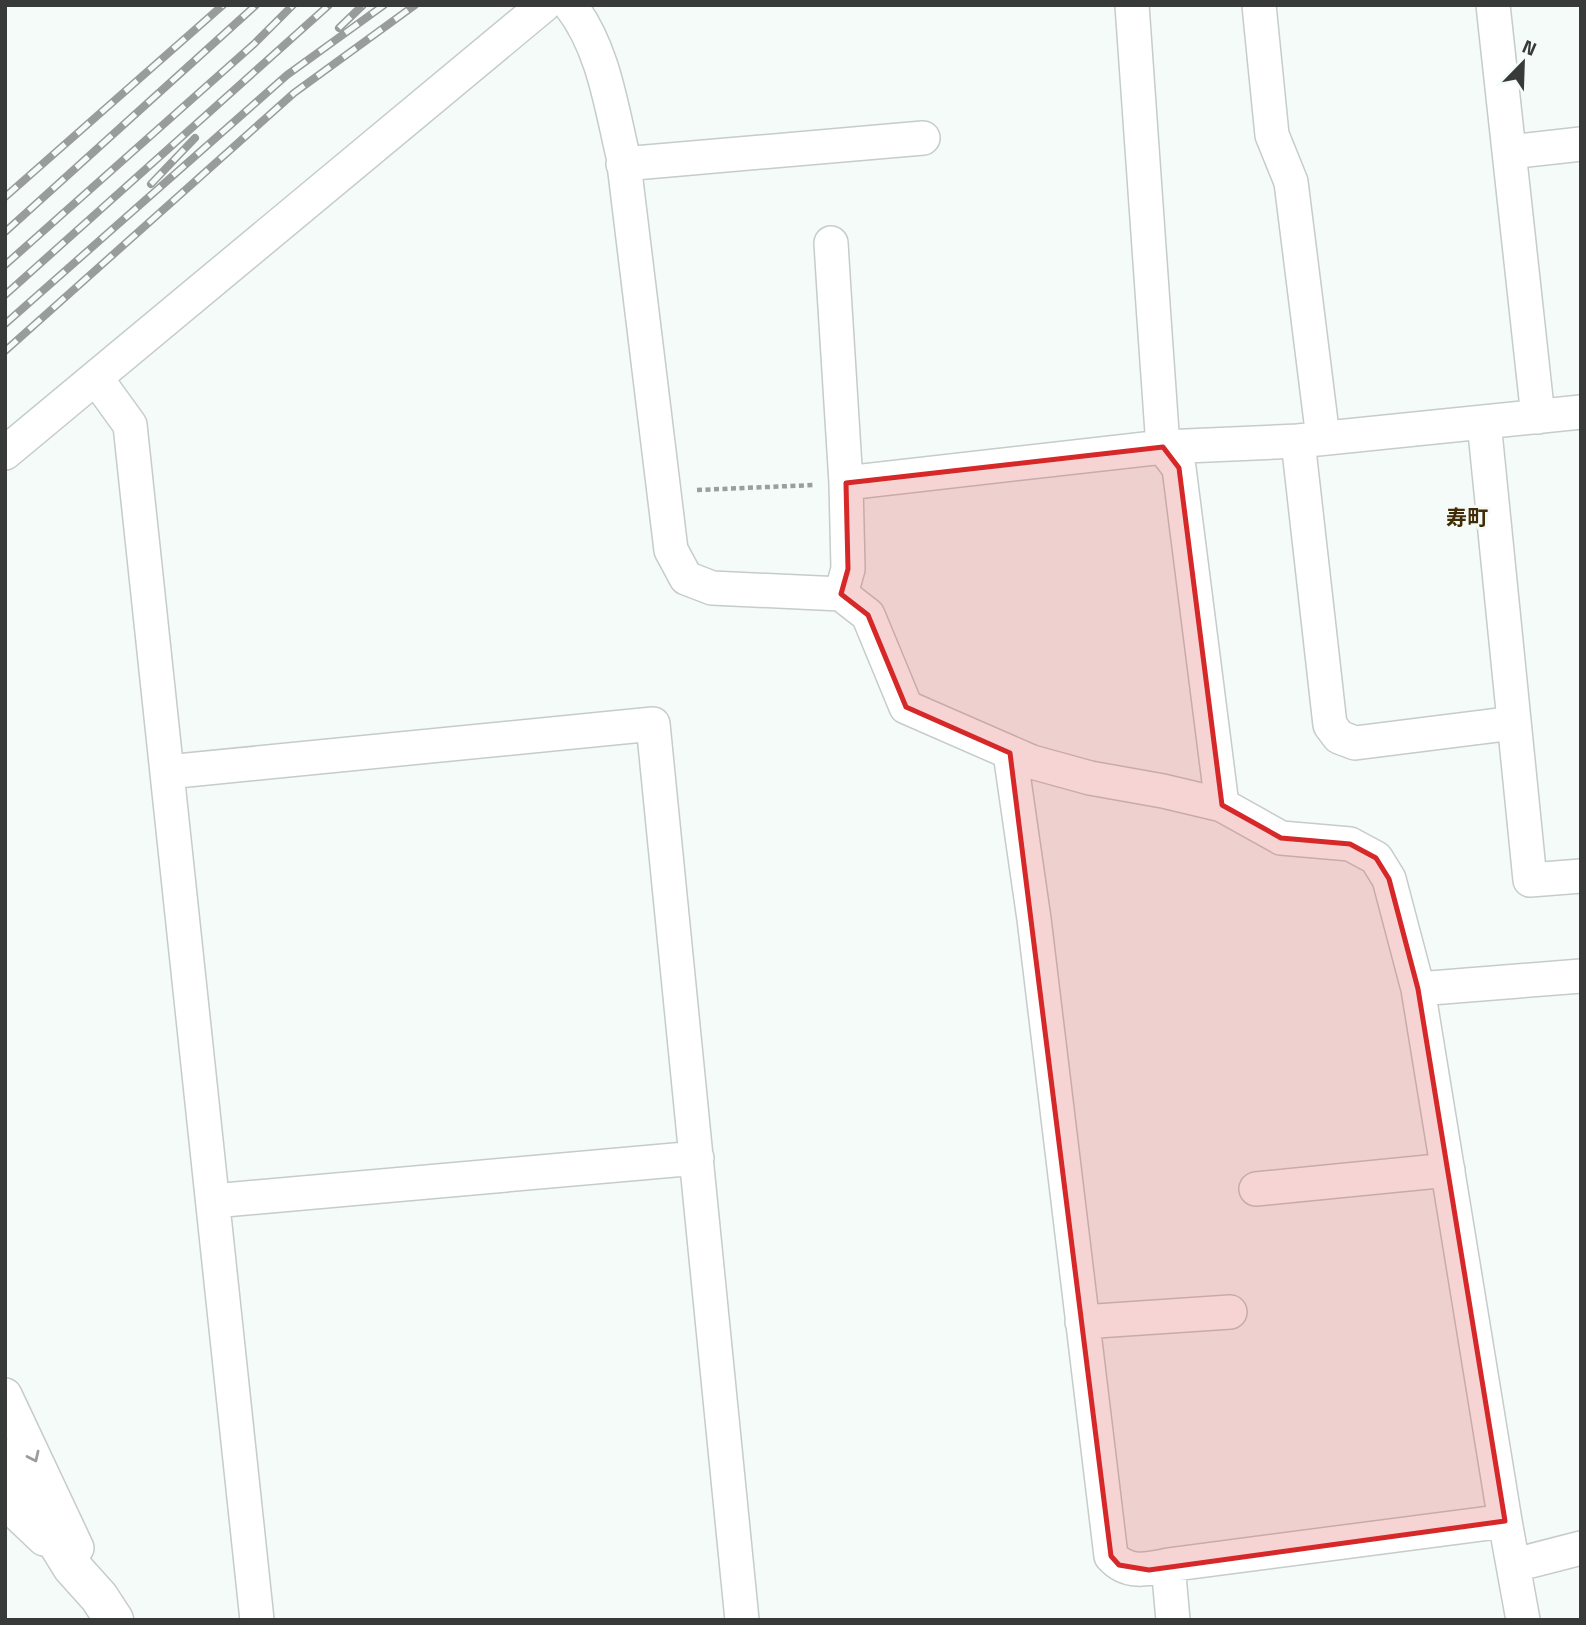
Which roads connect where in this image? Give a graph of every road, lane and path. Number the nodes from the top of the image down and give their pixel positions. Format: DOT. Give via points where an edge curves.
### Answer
graph roads {
  1 [pos="544,5"];
  2 [pos="570,5"];
  3 [pos="1132,5"];
  4 [pos="1259,5"];
  5 [pos="1493,5"];
  6 [pos="923,138"];
  7 [pos="1581,144"];
  8 [pos="1509,152"];
  9 [pos="623,164"];
  10 [pos="831,243"];
  11 [pos="96,378"];
  12 [pos="1581,412"];
  13 [pos="1538,417"];
  14 [pos="1484,422"];
  15 [pos="1310,439"];
  16 [pos="1163,447"];
  17 [pos="5,453"];
  18 [pos="846,483"];
  19 [pos="664,488"];
  20 [pos="841,594"];
  21 [pos="1514,723"];
  22 [pos="1010,753"];
  23 [pos="167,772"];
  24 [pos="1222,805"];
  25 [pos="1581,876"];
  26 [pos="1581,976"];
  27 [pos="1418,989"];
  28 [pos="697,1158"];
  29 [pos="1448,1170"];
  30 [pos="1256,1189"];
  31 [pos="213,1201"];
  32 [pos="1230,1312"];
  33 [pos="1082,1322"];
  34 [pos="5,1395"];
  35 [pos="5,1458"];
  36 [pos="5,1502"];
  37 [pos="1505,1521"];
  38 [pos="1581,1548"];
  39 [pos="1168,1565"];
  40 [pos="1515,1565"];
  41 [pos="72,1567"];
  42 [pos="107,1608"];
  43 [pos="257,1620"];
  44 [pos="742,1620"];
  45 [pos="1173,1620"];
  46 [pos="1524,1620"];
  1 -- 11 [label="street"];
  2 -- 9 [label="street" via="585,24 609,96"];
  3 -- 16 [label="street"];
  4 -- 15 [label="street" via="1272,135 1291,182"];
  5 -- 8 [label="street"];
  6 -- 9 [label="street"];
  7 -- 8 [label="street"];
  8 -- 13 [label="street"];
  9 -- 19 [label="street"];
  10 -- 18 [label="street"];
  11 -- 17 [label="street"];
  11 -- 23 [label="street" via="130,425"];
  12 -- 13 [label="street"];
  13 -- 14 [label="street"];
  14 -- 15 [label="street"];
  14 -- 21 [label="street"];
  15 -- 16 [label="street"];
  15 -- 21 [label="street" via="1330,725 1339,737 1355,743"];
  16 -- 18 [label="street"];
  16 -- 24 [label="street" via="1179,468"];
  18 -- 19 [label="path"];
  18 -- 20 [label="street" via="848,569"];
  19 -- 20 [label="street" via="671,551 686,578 712,588"];
  20 -- 22 [label="street" via="869,615 906,707"];
  21 -- 25 [label="street" via="1530,880"];
  22 -- 24 [label="street" via="1090,778"];
  22 -- 33 [label="street"];
  23 -- 28 [label="street" via="653,724"];
  23 -- 31 [label="street"];
  24 -- 27 [label="street" via="1281,838 1350,844 1376,858 1390,878"];
  26 -- 27 [label="street"];
  27 -- 29 [label="street"];
  28 -- 31 [label="street"];
  28 -- 44 [label="street"];
  29 -- 30 [label="street"];
  29 -- 37 [label="street"];
  31 -- 43 [label="street"];
  32 -- 33 [label="street"];
  33 -- 39 [label="street" via="1111,1556 1132,1568"];
  34 -- 42 [label="street, one-way"];
  35 -- 41 [label="main road"];
  36 -- 41 [label="street"];
  37 -- 39 [label="street"];
  37 -- 40 [label="street"];
  38 -- 40 [label="street"];
  39 -- 45 [label="street"];
  40 -- 46 [label="street"];
  41 -- 42 [label="main road"];
}
